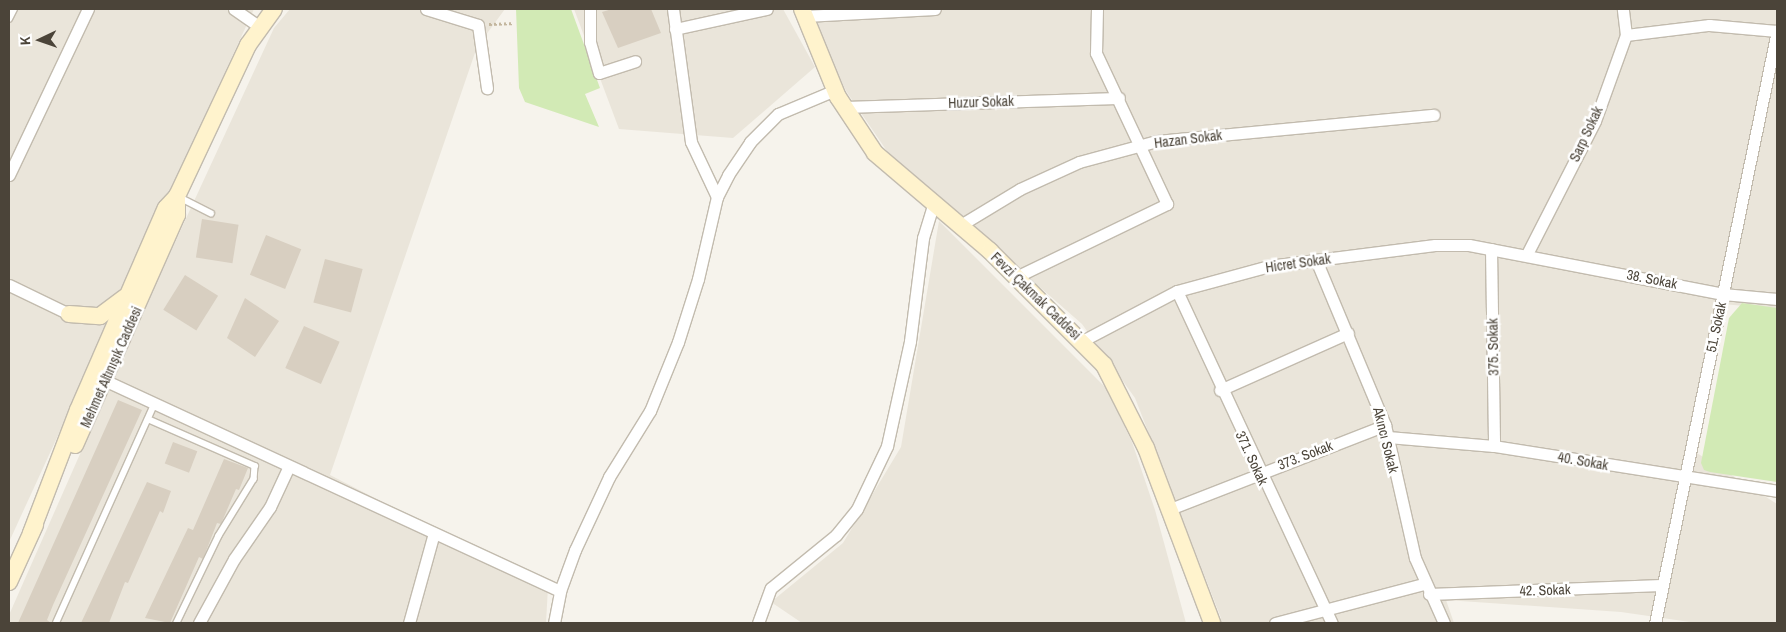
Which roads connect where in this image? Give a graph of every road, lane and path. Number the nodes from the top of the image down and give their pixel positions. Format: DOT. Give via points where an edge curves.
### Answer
graph roads {
  1 [pos="14,9"];
  2 [pos="88,9"];
  3 [pos="234,9"];
  4 [pos="274,9"];
  5 [pos="426,9"];
  6 [pos="590,9"];
  7 [pos="673,9"];
  8 [pos="767,9"];
  9 [pos="935,9"];
  10 [pos="1097,9"];
  11 [pos="1623,9"];
  12 [pos="804,12"];
  13 [pos="9,19"];
  14 [pos="514,23"];
  15 [pos="478,24"];
  16 [pos="260,27"];
  17 [pos="676,30"];
  18 [pos="1777,31"];
  19 [pos="1626,35"];
  20 [pos="635,61"];
  21 [pos="487,88"];
  22 [pos="835,90"];
  23 [pos="1119,98"];
  24 [pos="843,107"];
  25 [pos="1434,115"];
  26 [pos="1142,147"];
  27 [pos="9,174"];
  28 [pos="177,196"];
  29 [pos="717,197"];
  30 [pos="933,205"];
  31 [pos="211,213"];
  32 [pos="959,226"];
  33 [pos="1491,249"];
  34 [pos="1527,254"];
  35 [pos="1316,260"];
  36 [pos="140,266"];
  37 [pos="1016,277"];
  38 [pos="9,285"];
  39 [pos="1176,291"];
  40 [pos="1723,294"];
  41 [pos="1777,299"];
  42 [pos="69,314"];
  43 [pos="1348,333"];
  44 [pos="118,336"];
  45 [pos="1082,341"];
  46 [pos="104,380"];
  47 [pos="1220,390"];
  48 [pos="155,403"];
  49 [pos="148,419"];
  50 [pos="1386,425"];
  51 [pos="1388,437"];
  52 [pos="1494,446"];
  53 [pos="289,466"];
  54 [pos="1258,473"];
  55 [pos="1685,478"];
  56 [pos="1777,491"];
  57 [pos="1170,509"];
  58 [pos="31,533"];
  59 [pos="434,533"];
  60 [pos="9,582"];
  61 [pos="1661,585"];
  62 [pos="1427,589"];
  63 [pos="560,591"];
  64 [pos="1323,608"];
  65 [pos="1211,622"];
  66 [pos="56,623"];
  67 [pos="177,623"];
  68 [pos="199,623"];
  69 [pos="409,623"];
  70 [pos="554,623"];
  71 [pos="758,623"];
  72 [pos="1274,623"];
  73 [pos="1332,623"];
  74 [pos="1444,623"];
  75 [pos="1655,623"];
  1 -- 13 [label="lane"];
  2 -- 27 [label="street"];
  3 -- 16 [label="street"];
  4 -- 16 [label="main road, Mehmet Altınışık Caddesi"];
  5 -- 15 [label="street"];
  6 -- 20 [label="street" via="590,42 600,73"];
  7 -- 17 [label="street"];
  8 -- 17 [label="street"];
  9 -- 12 [label="street"];
  10 -- 23 [label="street" via="1096,53"];
  11 -- 19 [label="street, Sarp Sokak"];
  12 -- 22 [label="main road, Fevzi Çakmak Caddesi"];
  14 -- 15 [label="path"];
  15 -- 21 [label="street"];
  16 -- 28 [label="main road, Mehmet Altınışık Caddesi" via="234,74"];
  17 -- 29 [label="street" via="690,142"];
  18 -- 19 [label="street" via="1709,26"];
  18 -- 40 [label="street, 51. Sokak"];
  19 -- 34 [label="street, Sarp Sokak" via="1594,121"];
  22 -- 24 [label="main road, Fevzi Çakmak Caddesi"];
  22 -- 29 [label="street" via="778,114 750,142"];
  23 -- 24 [label="street, Huzur Sokak"];
  23 -- 26 [label="street"];
  24 -- 30 [label="main road, Fevzi Çakmak Caddesi" via="875,153"];
  25 -- 26 [label="street, Hazan Sokak" via="1157,140"];
  26 -- 32 [label="street, Hazan Sokak" via="1079,162 1020,189"];
  26 -- 37 [label="street" via="1167,204"];
  28 -- 31 [label="lane"];
  28 -- 36 [label="main road, Mehmet Altınışık Caddesi" via="166,208"];
  28 -- 44 [label="main road, Mehmet Altınışık Caddesi" via="177,215"];
  29 -- 63 [label="street" via="698,279 678,342 650,411 590,516"];
  30 -- 32 [label="main road, Fevzi Çakmak Caddesi"];
  30 -- 71 [label="street" via="923,238 910,341 887,446 857,509 836,535 771,588"];
  32 -- 37 [label="main road, Fevzi Çakmak Caddesi"];
  33 -- 34 [label="street, Hicret Sokak"];
  33 -- 35 [label="street, Hicret Sokak" via="1435,245"];
  33 -- 52 [label="street, 375. Sokak"];
  34 -- 40 [label="street, 38. Sokak"];
  35 -- 39 [label="street, Hicret Sokak" via="1269,266"];
  35 -- 43 [label="street, Akıncı Sokak"];
  36 -- 42 [label="main road" via="125,298 109,312 100,316"];
  36 -- 44 [label="main road, Mehmet Altınışık Caddesi"];
  37 -- 45 [label="main road, Fevzi Çakmak Caddesi"];
  38 -- 42 [label="street"];
  39 -- 45 [label="street, Hicret Sokak"];
  39 -- 47 [label="street, 371. Sokak"];
  40 -- 41 [label="street, 38. Sokak"];
  40 -- 55 [label="street, 51. Sokak"];
  42 -- 44 [label="main road"];
  43 -- 47 [label="street"];
  43 -- 50 [label="street, Akıncı Sokak"];
  44 -- 46 [label="main road, Mehmet Altınışık Caddesi"];
  44 -- 58 [label="main road, Mehmet Altınışık Caddesi"];
  45 -- 57 [label="main road, Fevzi Çakmak Caddesi" via="1118,386"];
  46 -- 48 [label="street"];
  46 -- 58 [label="main road, Mehmet Altınışık Caddesi"];
  47 -- 54 [label="street, 371. Sokak"];
  48 -- 49 [label="lane"];
  48 -- 53 [label="street"];
  49 -- 66 [label="lane"];
  49 -- 67 [label="lane" via="256,466 254,479 219,536"];
  50 -- 51 [label="street, Akıncı Sokak"];
  50 -- 54 [label="street, 373. Sokak"];
  51 -- 52 [label="street, 40. Sokak"];
  51 -- 62 [label="street, Akıncı Sokak" via="1404,517"];
  52 -- 55 [label="street, 40. Sokak"];
  53 -- 59 [label="street"];
  53 -- 68 [label="street" via="270,507 234,559"];
  54 -- 57 [label="street, 373. Sokak"];
  54 -- 64 [label="street, 371. Sokak"];
  55 -- 56 [label="street, 40. Sokak"];
  55 -- 61 [label="street, 51. Sokak"];
  57 -- 65 [label="main road, Fevzi Çakmak Caddesi"];
  58 -- 60 [label="main road, Mehmet Altınışık Caddesi"];
  59 -- 63 [label="street"];
  59 -- 69 [label="street"];
  61 -- 62 [label="street, 42. Sokak"];
  61 -- 75 [label="street, 51. Sokak"];
  62 -- 64 [label="street, 42. Sokak"];
  62 -- 74 [label="street, Akıncı Sokak"];
  63 -- 70 [label="street"];
  64 -- 72 [label="street, 42. Sokak"];
  64 -- 73 [label="street, 371. Sokak"];
}
